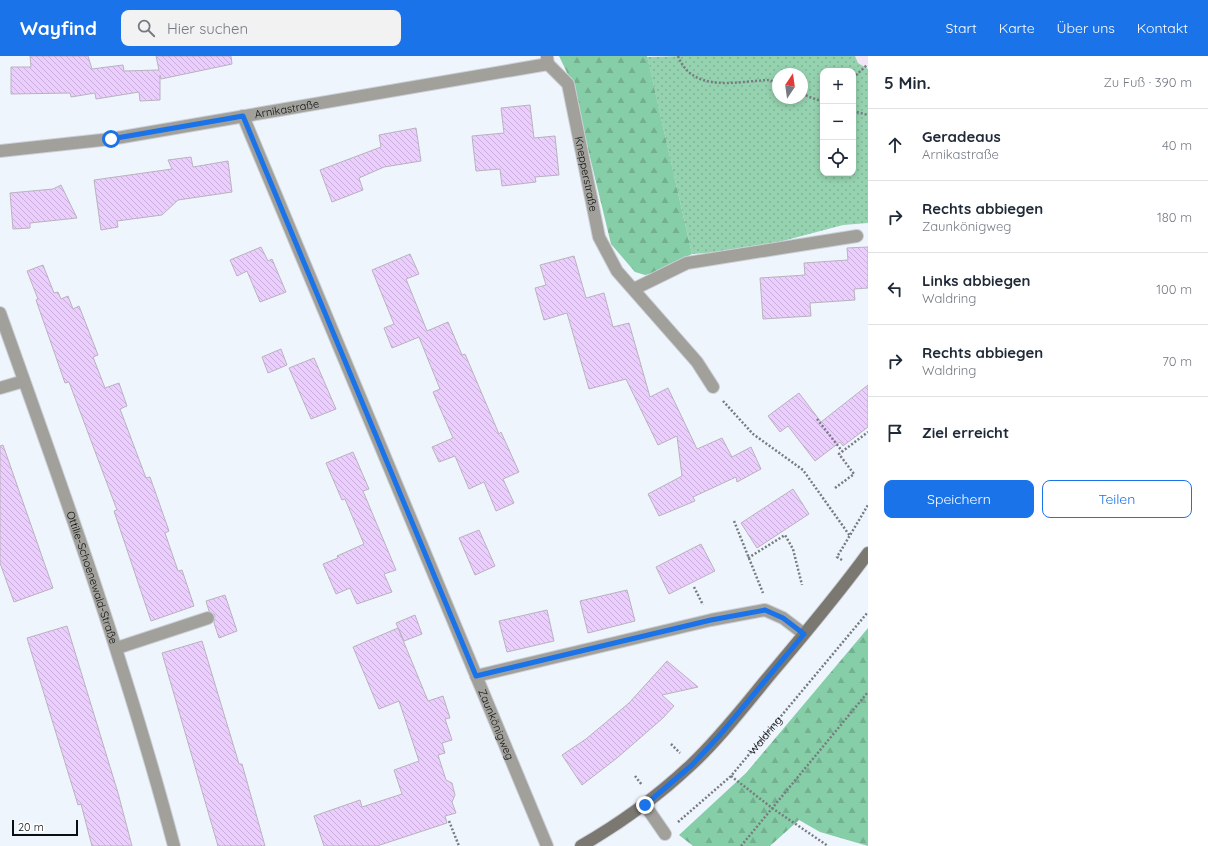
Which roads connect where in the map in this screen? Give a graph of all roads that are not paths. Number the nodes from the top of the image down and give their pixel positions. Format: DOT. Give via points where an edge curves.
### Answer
graph roads {
  1 [pos="547,60"];
  2 [pos="243,116"];
  3 [pos="0,151"];
  4 [pos="857,236"];
  5 [pos="634,289"];
  6 [pos="0,313"];
  7 [pos="24,381"];
  8 [pos="714,387"];
  9 [pos="0,388"];
  10 [pos="868,553"];
  11 [pos="208,618"];
  12 [pos="804,634"];
  13 [pos="117,648"];
  14 [pos="476,676"];
  15 [pos="645,805"];
  16 [pos="665,834"];
  17 [pos="174,846"];
  18 [pos="547,846"];
  19 [pos="581,846"];
  1 -- 2 [label="street, Arnikastraße"];
  1 -- 5 [label="street, Knepperstraße" via="568,84 599,237 617,271"];
  2 -- 3 [label="street, Arnikastraße" via="111,139"];
  2 -- 14 [label="street, Zaunkönigweg"];
  4 -- 5 [label="street" via="687,263"];
  5 -- 8 [label="street, Knepperstraße" via="697,362"];
  6 -- 7 [label="street, Ottilie-Schoenewald-Straße"];
  7 -- 9 [label="street"];
  7 -- 13 [label="street, Ottilie-Schoenewald-Straße"];
  10 -- 12 [label="street"];
  11 -- 13 [label="street"];
  12 -- 14 [label="street" via="783,618 765,610 711,620"];
  12 -- 15 [label="street" via="719,736 692,765"];
  13 -- 17 [label="street, Ottilie-Schoenewald-Straße"];
  14 -- 18 [label="street, Zaunkönigweg"];
  15 -- 16 [label="street"];
  15 -- 19 [label="street" via="613,828"];
}
